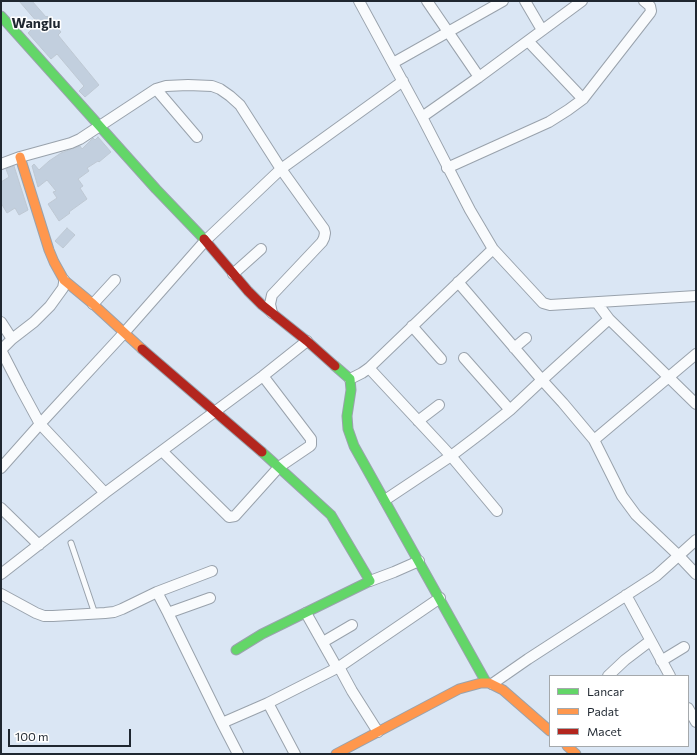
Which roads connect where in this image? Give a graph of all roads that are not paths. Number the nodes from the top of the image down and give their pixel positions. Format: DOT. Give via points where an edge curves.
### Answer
graph roads {
  1 [pos="359,1"];
  2 [pos="427,1"];
  3 [pos="504,1"];
  4 [pos="525,1"];
  5 [pos="582,1"];
  6 [pos="644,1"];
  7 [pos="1,16"];
  8 [pos="542,30"];
  9 [pos="449,32"];
  10 [pos="528,41"];
  11 [pos="393,63"];
  12 [pos="479,77"];
  13 [pos="403,81"];
  14 [pos="156,89"];
  15 [pos="583,98"];
  16 [pos="422,117"];
  17 [pos="100,125"];
  18 [pos="197,137"];
  19 [pos="20,157"];
  20 [pos="1,164"];
  21 [pos="447,168"];
  22 [pos="281,169"];
  23 [pos="205,241"];
  24 [pos="261,249"];
  25 [pos="493,249"];
  26 [pos="233,274"];
  27 [pos="64,280"];
  28 [pos="115,280"];
  29 [pos="458,282"];
  30 [pos="696,296"];
  31 [pos="597,303"];
  32 [pos="93,304"];
  33 [pos="272,313"];
  34 [pos="609,319"];
  35 [pos="1,322"];
  36 [pos="412,326"];
  37 [pos="124,333"];
  38 [pos="526,338"];
  39 [pos="12,339"];
  40 [pos="306,341"];
  41 [pos="514,348"];
  42 [pos="1,350"];
  43 [pos="696,354"];
  44 [pos="464,358"];
  45 [pos="441,359"];
  46 [pos="369,368"];
  47 [pos="263,376"];
  48 [pos="669,378"];
  49 [pos="350,379"];
  50 [pos="542,380"];
  51 [pos="696,404"];
  52 [pos="439,405"];
  53 [pos="510,410"];
  54 [pos="214,412"];
  55 [pos="418,421"];
  56 [pos="40,424"];
  57 [pos="594,440"];
  58 [pos="162,452"];
  59 [pos="451,456"];
  60 [pos="279,467"];
  61 [pos="1,468"];
  62 [pos="106,493"];
  63 [pos="385,500"];
  64 [pos="1,508"];
  65 [pos="497,511"];
  66 [pos="696,540"];
  67 [pos="71,543"];
  68 [pos="39,545"];
  69 [pos="678,555"];
  70 [pos="421,565"];
  71 [pos="212,571"];
  72 [pos="1,574"];
  73 [pos="696,574"];
  74 [pos="370,581"];
  75 [pos="157,592"];
  76 [pos="1,594"];
  77 [pos="626,595"];
  78 [pos="210,598"];
  79 [pos="440,598"];
  80 [pos="94,611"];
  81 [pos="168,613"];
  82 [pos="306,613"];
  83 [pos="352,625"];
  84 [pos="650,641"];
  85 [pos="323,642"];
  86 [pos="684,647"];
  87 [pos="236,650"];
  88 [pos="661,660"];
  89 [pos="338,667"];
  90 [pos="609,675"];
  91 [pos="669,675"];
  92 [pos="489,683"];
  93 [pos="268,703"];
  94 [pos="689,710"];
  95 [pos="696,722"];
  96 [pos="222,723"];
  97 [pos="549,730"];
  98 [pos="378,732"];
  99 [pos="568,747"];
  100 [pos="238,754"];
  101 [pos="295,754"];
  102 [pos="336,754"];
  103 [pos="576,754"];
  1 -- 11 [label="street"];
  2 -- 9 [label="street"];
  3 -- 9 [label="street"];
  4 -- 8 [label="street"];
  5 -- 8 [label="street"];
  6 -- 15 [label="street" via="650,6 650,13"];
  7 -- 17 [label="street"];
  8 -- 10 [label="street"];
  9 -- 11 [label="street"];
  9 -- 12 [label="street"];
  10 -- 12 [label="street"];
  10 -- 15 [label="street"];
  11 -- 13 [label="street"];
  12 -- 16 [label="street"];
  13 -- 16 [label="street"];
  13 -- 22 [label="street"];
  14 -- 17 [label="street"];
  14 -- 18 [label="street"];
  14 -- 22 [label="street" via="188,85 220,89 240,105"];
  15 -- 21 [label="street" via="549,122"];
  16 -- 21 [label="street"];
  17 -- 19 [label="street" via="71,143"];
  17 -- 23 [label="street"];
  19 -- 20 [label="street"];
  19 -- 27 [label="street" via="49,250"];
  21 -- 25 [label="street"];
  22 -- 23 [label="street"];
  22 -- 33 [label="street" via="325,233 322,242 272,295"];
  23 -- 26 [label="street"];
  23 -- 37 [label="street"];
  24 -- 26 [label="street"];
  25 -- 29 [label="street"];
  25 -- 31 [label="street" via="545,304"];
  26 -- 33 [label="street"];
  27 -- 32 [label="street"];
  27 -- 39 [label="street" via="62,288 50,306"];
  28 -- 32 [label="street"];
  29 -- 36 [label="street"];
  29 -- 41 [label="street"];
  30 -- 31 [label="street"];
  31 -- 34 [label="street"];
  32 -- 37 [label="street"];
  33 -- 40 [label="street"];
  34 -- 48 [label="street"];
  34 -- 50 [label="street"];
  35 -- 39 [label="street"];
  36 -- 45 [label="street"];
  36 -- 46 [label="street"];
  37 -- 54 [label="street"];
  37 -- 56 [label="street"];
  38 -- 41 [label="street"];
  39 -- 42 [label="street"];
  40 -- 47 [label="street"];
  40 -- 49 [label="street"];
  41 -- 50 [label="street"];
  42 -- 56 [label="street"];
  43 -- 48 [label="street"];
  44 -- 53 [label="street"];
  46 -- 49 [label="street"];
  46 -- 55 [label="street"];
  47 -- 54 [label="street"];
  47 -- 60 [label="street" via="311,439 310,446"];
  48 -- 51 [label="street"];
  48 -- 57 [label="street"];
  49 -- 63 [label="street" via="347,416 349,433"];
  50 -- 53 [label="street"];
  50 -- 57 [label="street"];
  52 -- 55 [label="street"];
  53 -- 59 [label="street"];
  54 -- 58 [label="street"];
  54 -- 60 [label="street"];
  55 -- 59 [label="street"];
  56 -- 61 [label="street"];
  56 -- 62 [label="street"];
  57 -- 69 [label="street" via="620,492 636,514"];
  58 -- 60 [label="street" via="229,517 235,516"];
  58 -- 62 [label="street"];
  59 -- 63 [label="street"];
  59 -- 65 [label="street"];
  60 -- 74 [label="street" via="333,518"];
  62 -- 68 [label="street"];
  63 -- 70 [label="street"];
  64 -- 68 [label="street"];
  66 -- 69 [label="street"];
  67 -- 80 [label="lane"];
  68 -- 72 [label="street"];
  69 -- 73 [label="street"];
  69 -- 77 [label="street" via="656,576"];
  70 -- 74 [label="street"];
  70 -- 79 [label="street"];
  71 -- 75 [label="street"];
  74 -- 82 [label="street"];
  75 -- 80 [label="street" via="118,610 105,613"];
  75 -- 81 [label="street"];
  76 -- 80 [label="street" via="44,616"];
  77 -- 84 [label="street"];
  77 -- 92 [label="street"];
  78 -- 81 [label="street"];
  79 -- 89 [label="street"];
  79 -- 92 [label="street"];
  81 -- 96 [label="street"];
  82 -- 85 [label="street"];
  82 -- 87 [label="street"];
  83 -- 85 [label="street"];
  84 -- 88 [label="street"];
  84 -- 90 [label="street"];
  85 -- 89 [label="street"];
  86 -- 88 [label="street"];
  88 -- 91 [label="street"];
  89 -- 93 [label="street"];
  89 -- 98 [label="street"];
  92 -- 97 [label="street" via="503,690"];
  92 -- 98 [label="street" via="473,684 459,689"];
  93 -- 96 [label="street"];
  93 -- 101 [label="street"];
  94 -- 95 [label="street"];
  96 -- 100 [label="street"];
  98 -- 102 [label="street"];
  99 -- 103 [label="street"];
}
